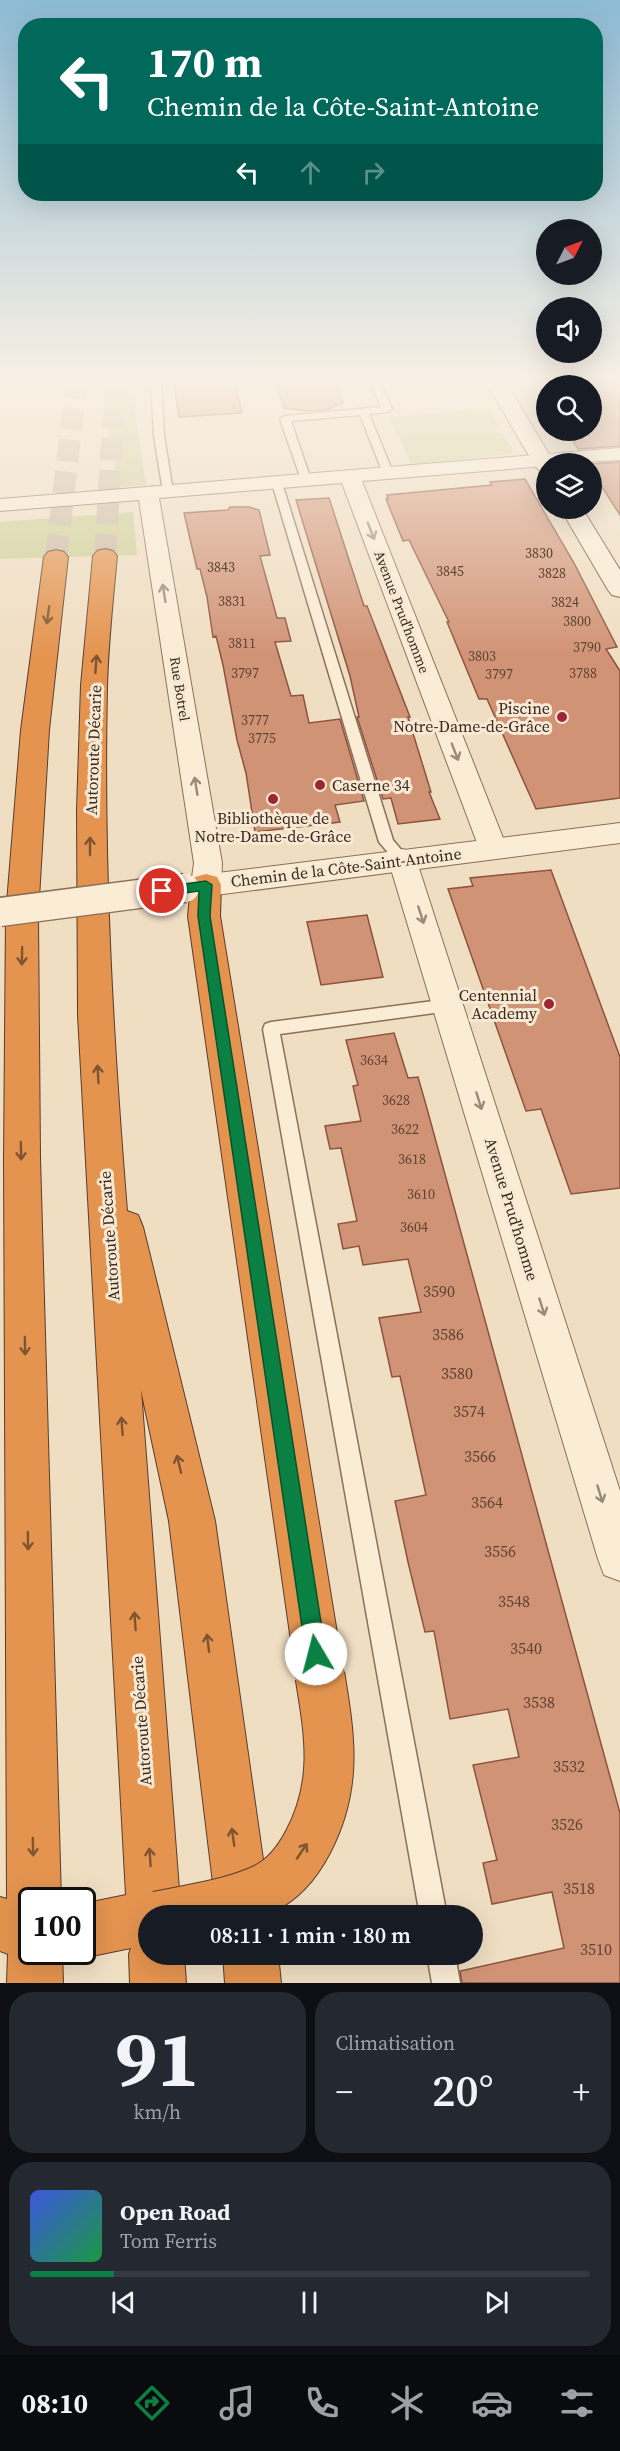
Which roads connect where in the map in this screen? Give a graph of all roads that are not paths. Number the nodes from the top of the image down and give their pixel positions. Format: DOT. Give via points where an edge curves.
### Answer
graph roads {
  1 [pos="158,472"];
  2 [pos="303,472"];
  3 [pos="411,472"];
  4 [pos="388,473"];
  5 [pos="350,476"];
  6 [pos="306,480"];
  7 [pos="277,483"];
  8 [pos="158,492"];
  9 [pos="0,505"];
  10 [pos="578,519"];
  11 [pos="105,556"];
  12 [pos="56,557"];
  13 [pos="620,590"];
  14 [pos="35,730"];
  15 [pos="620,833"];
  16 [pos="493,848"];
  17 [pos="402,859"];
  18 [pos="195,887"];
  19 [pos="0,901"];
  20 [pos="0,912"];
  21 [pos="449,1005"];
  22 [pos="102,1132"];
  23 [pos="620,1559"];
  24 [pos="34,1887"];
  25 [pos="155,1905"];
  26 [pos="207,1905"];
  27 [pos="243,1905"];
  28 [pos="432,1905"];
  29 [pos="138,1919"];
  30 [pos="0,1924"];
  31 [pos="96,1928"];
  32 [pos="18,1930"];
  33 [pos="35,1965"];
  34 [pos="157,1965"];
  35 [pos="252,1965"];
  36 [pos="443,1965"];
  37 [pos="35,1983"];
  38 [pos="158,1983"];
  39 [pos="254,1983"];
  40 [pos="446,1983"];
  1 -- 8 [label="lane"];
  2 -- 6 [label="lane"];
  3 -- 4 [label="street"];
  4 -- 5 [label="street"];
  5 -- 6 [label="street"];
  5 -- 16 [label="street, Avenue Prud'homme, one-way"];
  6 -- 7 [label="street"];
  7 -- 8 [label="street"];
  7 -- 17 [label="lane" via="386,842"];
  8 -- 9 [label="street"];
  18 -- 8 [label="street, Rue Botrel, one-way" via="208,863"];
  10 -- 13 [label="street"];
  22 -- 11 [label="highway, Autoroute Décarie, one-way" via="90,810 94,685"];
  12 -- 14 [label="highway, one-way"];
  14 -- 19 [label="highway"];
  14 -- 24 [label="highway, one-way" via="22,915 20,1047"];
  15 -- 16 [label="street, Chemin de la Côte-Saint-Antoine"];
  16 -- 17 [label="street, Chemin de la Côte-Saint-Antoine"];
  17 -- 18 [label="street, Chemin de la Côte-Saint-Antoine"];
  17 -- 21 [label="street, Avenue Prud'homme, one-way"];
  18 -- 20 [label="street, Chemin de la Côte-Saint-Antoine, bridge"];
  26 -- 18 [label="highway, one-way, bridge" via="267,1887 287,1872 317,1827 332,1760 204,916"];
  21 -- 23 [label="street, Avenue Prud'homme, one-way"];
  21 -- 28 [label="lane" via="271,1029"];
  25 -- 22 [label="highway, Autoroute Décarie, one-way"];
  27 -- 22 [label="highway, one-way" via="192,1521"];
  29 -- 31 [label="highway"];
  30 -- 32 [label="highway"];
  33 -- 37 [label="highway"];
  34 -- 38 [label="highway"];
  35 -- 39 [label="highway"];
  36 -- 40 [label="lane"];
}
